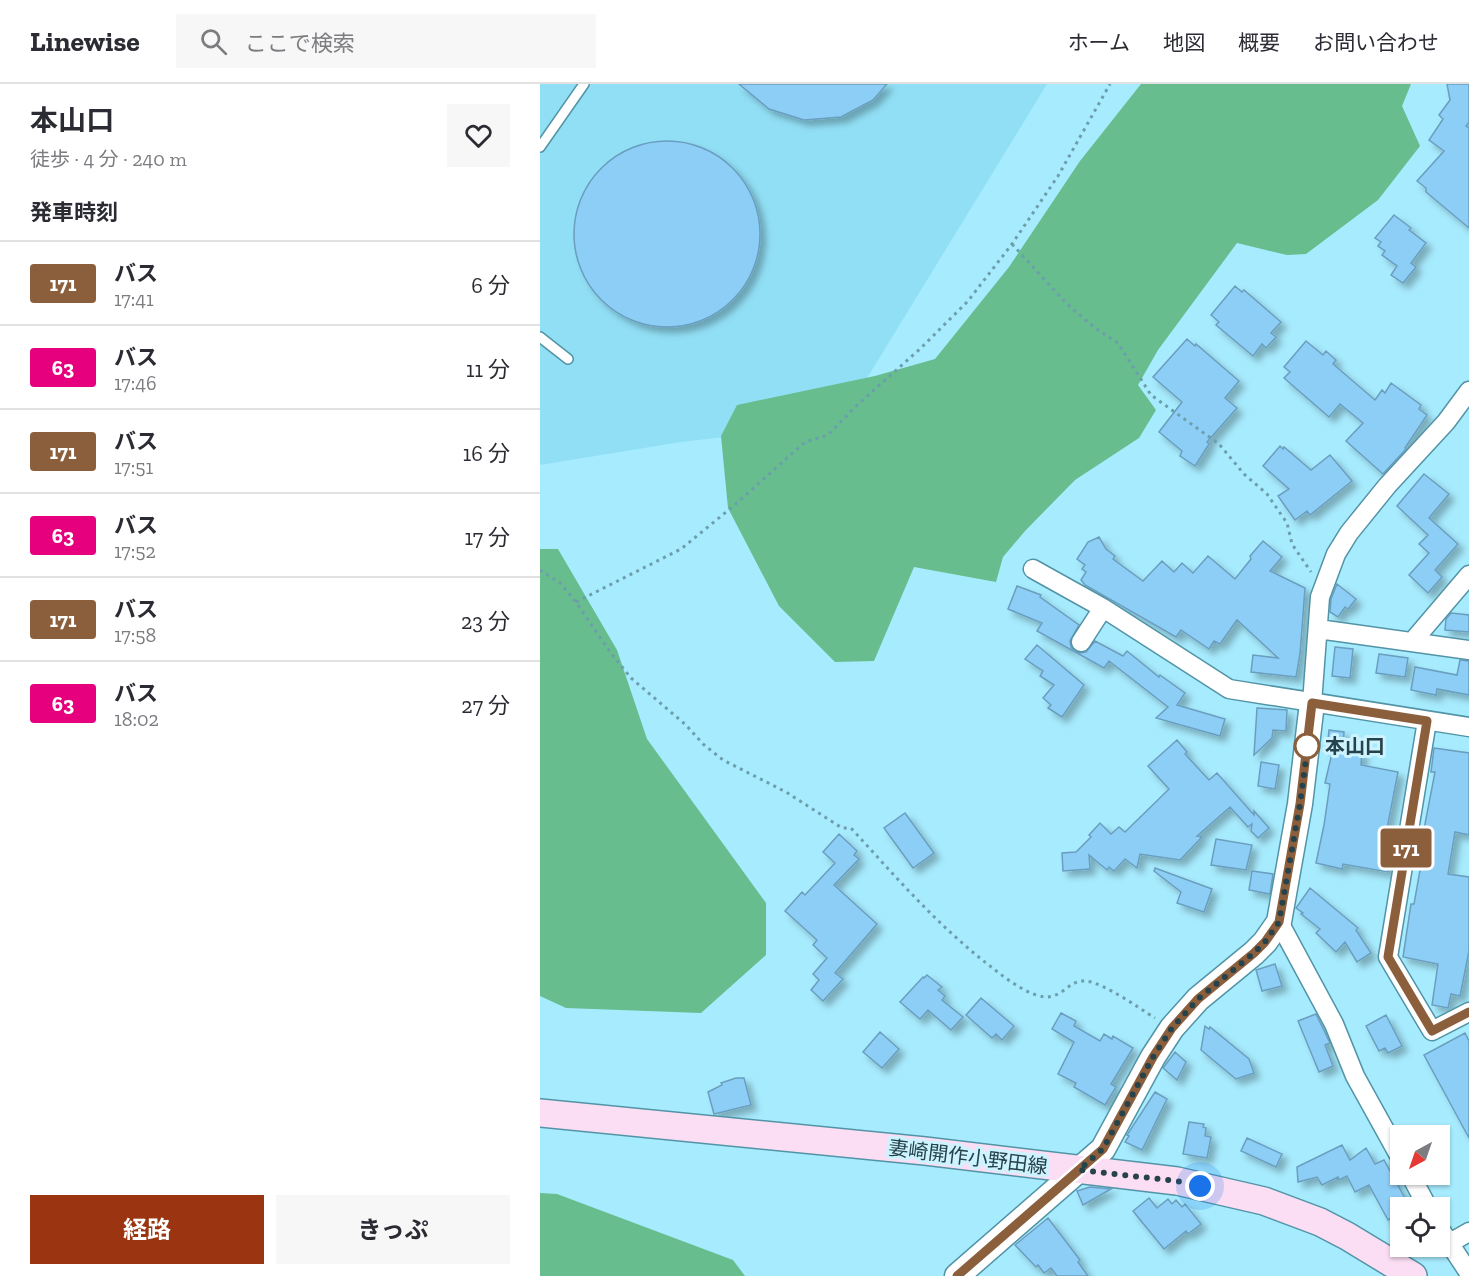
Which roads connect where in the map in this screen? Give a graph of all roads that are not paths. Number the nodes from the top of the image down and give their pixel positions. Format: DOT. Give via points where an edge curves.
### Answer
graph roads {
  1 [pos="584,84"];
  2 [pos="540,147"];
  3 [pos="540,337"];
  4 [pos="568,359"];
  5 [pos="1469,391"];
  6 [pos="1033,569"];
  7 [pos="1469,575"];
  8 [pos="1103,608"];
  9 [pos="1318,629"];
  10 [pos="1081,642"];
  11 [pos="1412,642"];
  12 [pos="1469,650"];
  13 [pos="1312,703"];
  14 [pos="1427,721"];
  15 [pos="1469,727"];
  16 [pos="1279,922"];
  17 [pos="1469,1012"];
  18 [pos="540,1113"];
  19 [pos="1390,1139"];
  20 [pos="1079,1170"];
  21 [pos="1469,1232"];
  22 [pos="1450,1235"];
  23 [pos="1450,1245"];
  24 [pos="1469,1273"];
  25 [pos="957,1276"];
  26 [pos="1413,1276"];
  1 -- 2 [label="lane"];
  3 -- 4 [label="lane"];
  5 -- 9 [label="street" via="1446,422 1386,486 1336,554 1320,597"];
  6 -- 8 [label="street"];
  7 -- 11 [label="street"];
  8 -- 10 [label="street"];
  8 -- 13 [label="street" via="1229,689"];
  9 -- 11 [label="street"];
  9 -- 13 [label="street"];
  11 -- 12 [label="street"];
  13 -- 14 [label="street"];
  13 -- 16 [label="street" via="1300,804"];
  14 -- 15 [label="street"];
  14 -- 17 [label="street" via="1388,957 1432,1031"];
  16 -- 19 [label="street"];
  16 -- 20 [label="street" via="1254,953 1198,999 1172,1028 1103,1149"];
  18 -- 20 [label="main road, 妻崎開作小野田線"];
  20 -- 25 [label="street"];
  20 -- 26 [label="main road, 妻崎開作小野田線" via="1177,1181 1264,1201 1329,1227"];
  21 -- 22 [label="street"];
  23 -- 24 [label="street"];
}
